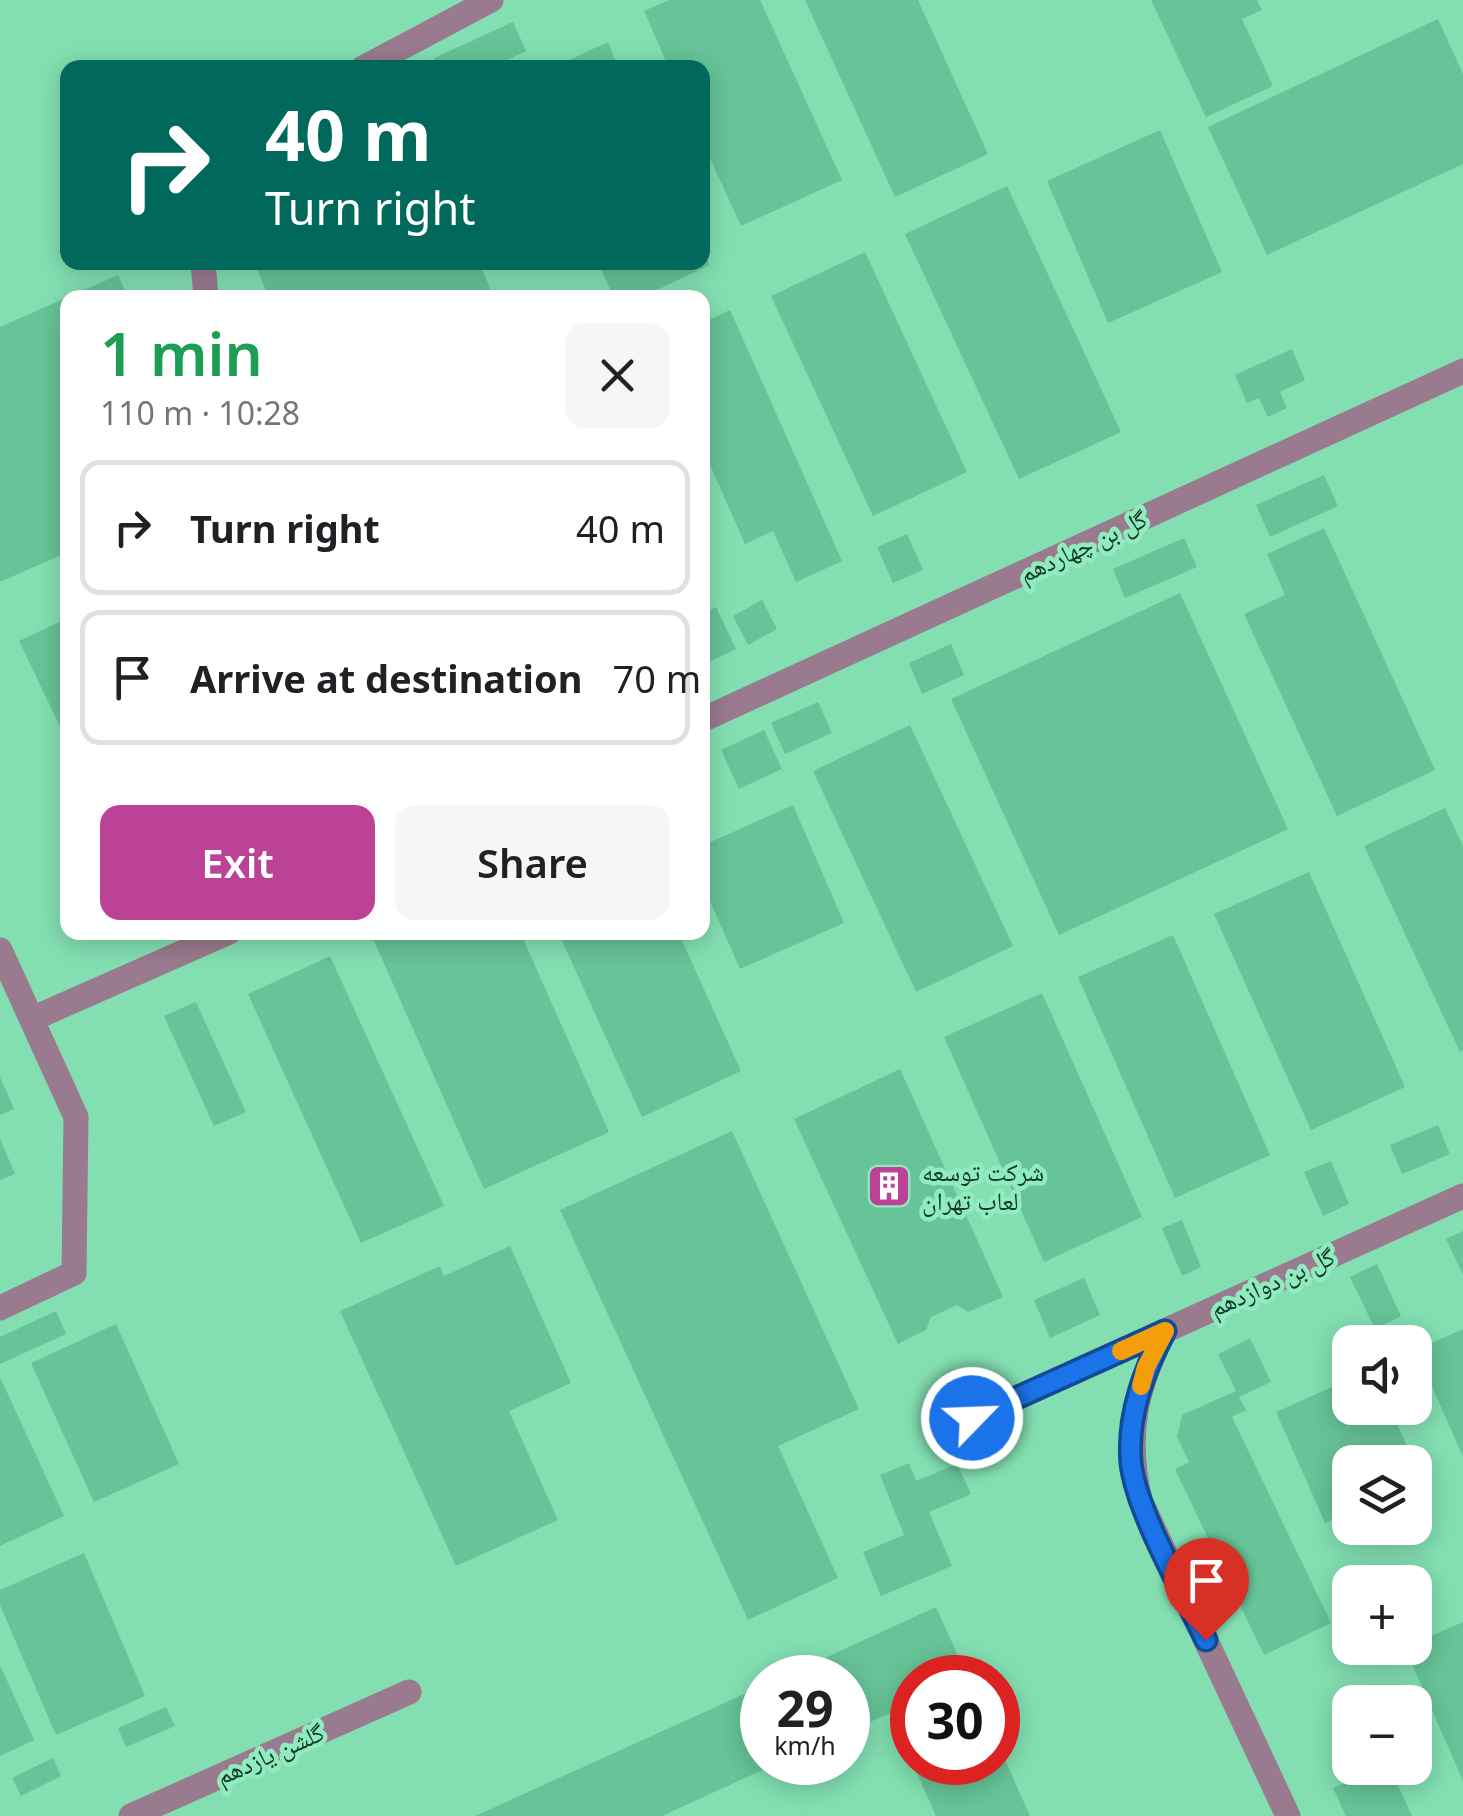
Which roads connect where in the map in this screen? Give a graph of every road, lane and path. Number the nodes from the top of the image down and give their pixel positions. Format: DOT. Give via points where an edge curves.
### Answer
graph roads {
  1 [pos="491,0"];
  2 [pos="378,60"];
  3 [pos="1463,371"];
  4 [pos="710,716"];
  5 [pos="212,940"];
  6 [pos="0,950"];
  7 [pos="32,1019"];
  8 [pos="1463,1196"];
  9 [pos="0,1308"];
  10 [pos="1165,1331"];
  11 [pos="972,1418"];
  12 [pos="408,1692"];
  13 [pos="131,1816"];
  14 [pos="1288,1816"];
  1 -- 2 [label="street"];
  3 -- 4 [label="street, گل بن چهاردهم"];
  5 -- 7 [label="street"];
  6 -- 7 [label="street"];
  7 -- 9 [label="street" via="76,1117 74,1273"];
  8 -- 10 [label="street, گل بن دوازدهم"];
  10 -- 11 [label="street, گل بن دوازدهم"];
  10 -- 14 [label="street" via="1146,1367 1136,1412 1131,1463 1140,1500"];
  12 -- 13 [label="street, گلشن یازدهم"];
}
